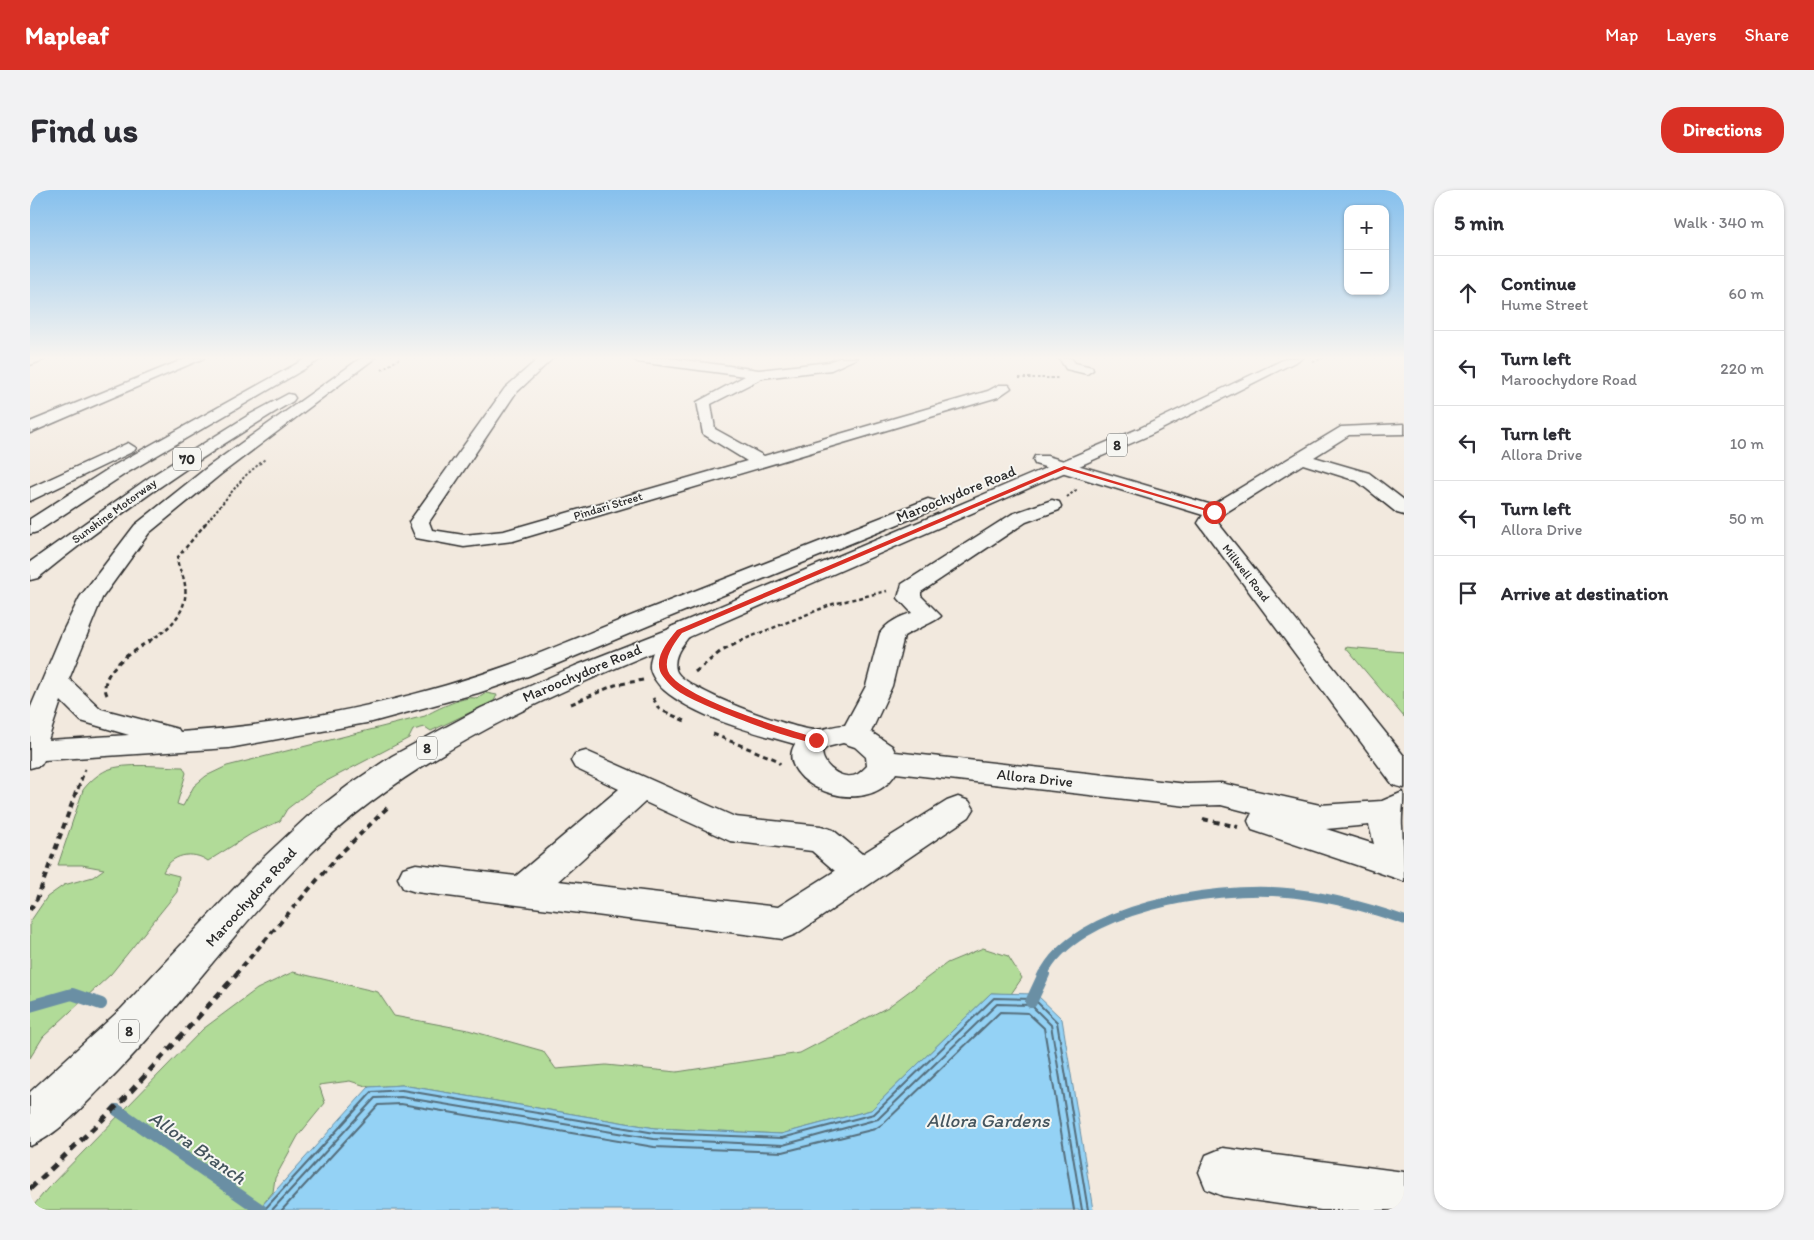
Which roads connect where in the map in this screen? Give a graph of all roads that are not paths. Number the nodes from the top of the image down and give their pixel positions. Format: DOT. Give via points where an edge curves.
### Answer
graph roads {
  1 [pos="84,406"];
  2 [pos="213,406"];
  3 [pos="233,406"];
  4 [pos="276,406"];
  5 [pos="313,406"];
  6 [pos="499,406"];
  7 [pos="704,406"];
  8 [pos="953,406"];
  9 [pos="1165,406"];
  10 [pos="1200,406"];
  11 [pos="1147,414"];
  12 [pos="30,428"];
  13 [pos="1404,429"];
  14 [pos="1063,458"];
  15 [pos="1300,458"];
  16 [pos="760,461"];
  17 [pos="30,495"];
  18 [pos="1052,506"];
  19 [pos="1404,509"];
  20 [pos="1214,512"];
  21 [pos="30,528"];
  22 [pos="30,573"];
  23 [pos="680,632"];
  24 [pos="56,682"];
  25 [pos="854,736"];
  26 [pos="816,740"];
  27 [pos="188,742"];
  28 [pos="30,753"];
  29 [pos="586,761"];
  30 [pos="884,761"];
  31 [pos="642,788"];
  32 [pos="1187,795"];
  33 [pos="1400,795"];
  34 [pos="958,809"];
  35 [pos="1404,859"];
  36 [pos="1404,867"];
  37 [pos="860,873"];
  38 [pos="416,878"];
  39 [pos="523,892"];
  40 [pos="30,1123"];
  41 [pos="1224,1172"];
  42 [pos="1404,1197"];
  1 -- 12 [label="main road"];
  2 -- 17 [label="main road"];
  3 -- 21 [label="main road, Sunshine Motorway / 70" via="119,470"];
  4 -- 22 [label="main road, Sunshine Motorway / 70" via="176,466"];
  5 -- 24 [label="main road" via="215,470 142,529 91,596"];
  6 -- 16 [label="main road, Pindari Street" via="418,522 423,534 448,542 506,537"];
  7 -- 16 [label="main road" via="708,431"];
  8 -- 16 [label="main road, Pindari Street"];
  9 -- 11 [label="main road"];
  10 -- 14 [label="main road, Maroochydore Road / 8" via="1168,421"];
  13 -- 15 [label="main road" via="1346,430"];
  14 -- 20 [label="main road"];
  14 -- 23 [label="main road, Maroochydore Road / 8"];
  14 -- 27 [label="main road, Maroochydore Road" via="1041,460 519,670 419,702 372,713 288,729"];
  15 -- 19 [label="main road" via="1363,477"];
  15 -- 20 [label="main road"];
  18 -- 25 [label="main road" via="1019,518 908,591 909,598 929,616 911,621 892,634 879,686"];
  20 -- 33 [label="main road, Millwell Road" via="1208,524"];
  23 -- 26 [label="main road" via="670,643 663,662 665,675 671,682 690,695 729,712 782,732"];
  23 -- 40 [label="main road, Maroochydore Road / 8" via="486,716 420,752 378,780 320,825 285,858 149,1010"];
  24 -- 27 [label="main road" via="91,715"];
  24 -- 28 [label="main road" via="35,731"];
  25 -- 26 [label="main road" via="833,734"];
  25 -- 30 [label="main road" via="874,745"];
  26 -- 30 [label="main road" via="806,753 810,768 826,781 861,785 871,781 883,769"];
  27 -- 28 [label="main road, Maroochydore Road"];
  29 -- 31 [label="main road"];
  30 -- 32 [label="main road, Allora Drive"];
  31 -- 37 [label="main road" via="730,829 821,839"];
  31 -- 39 [label="main road"];
  32 -- 33 [label="main road, Allora Drive" via="1221,794 1320,816"];
  32 -- 36 [label="main road, Allora Drive"];
  33 -- 35 [label="main road" via="1383,824 1387,838"];
  34 -- 37 [label="main road"];
  37 -- 39 [label="main road" via="783,923"];
  38 -- 39 [label="main road"];
  41 -- 42 [label="main road"];
}
